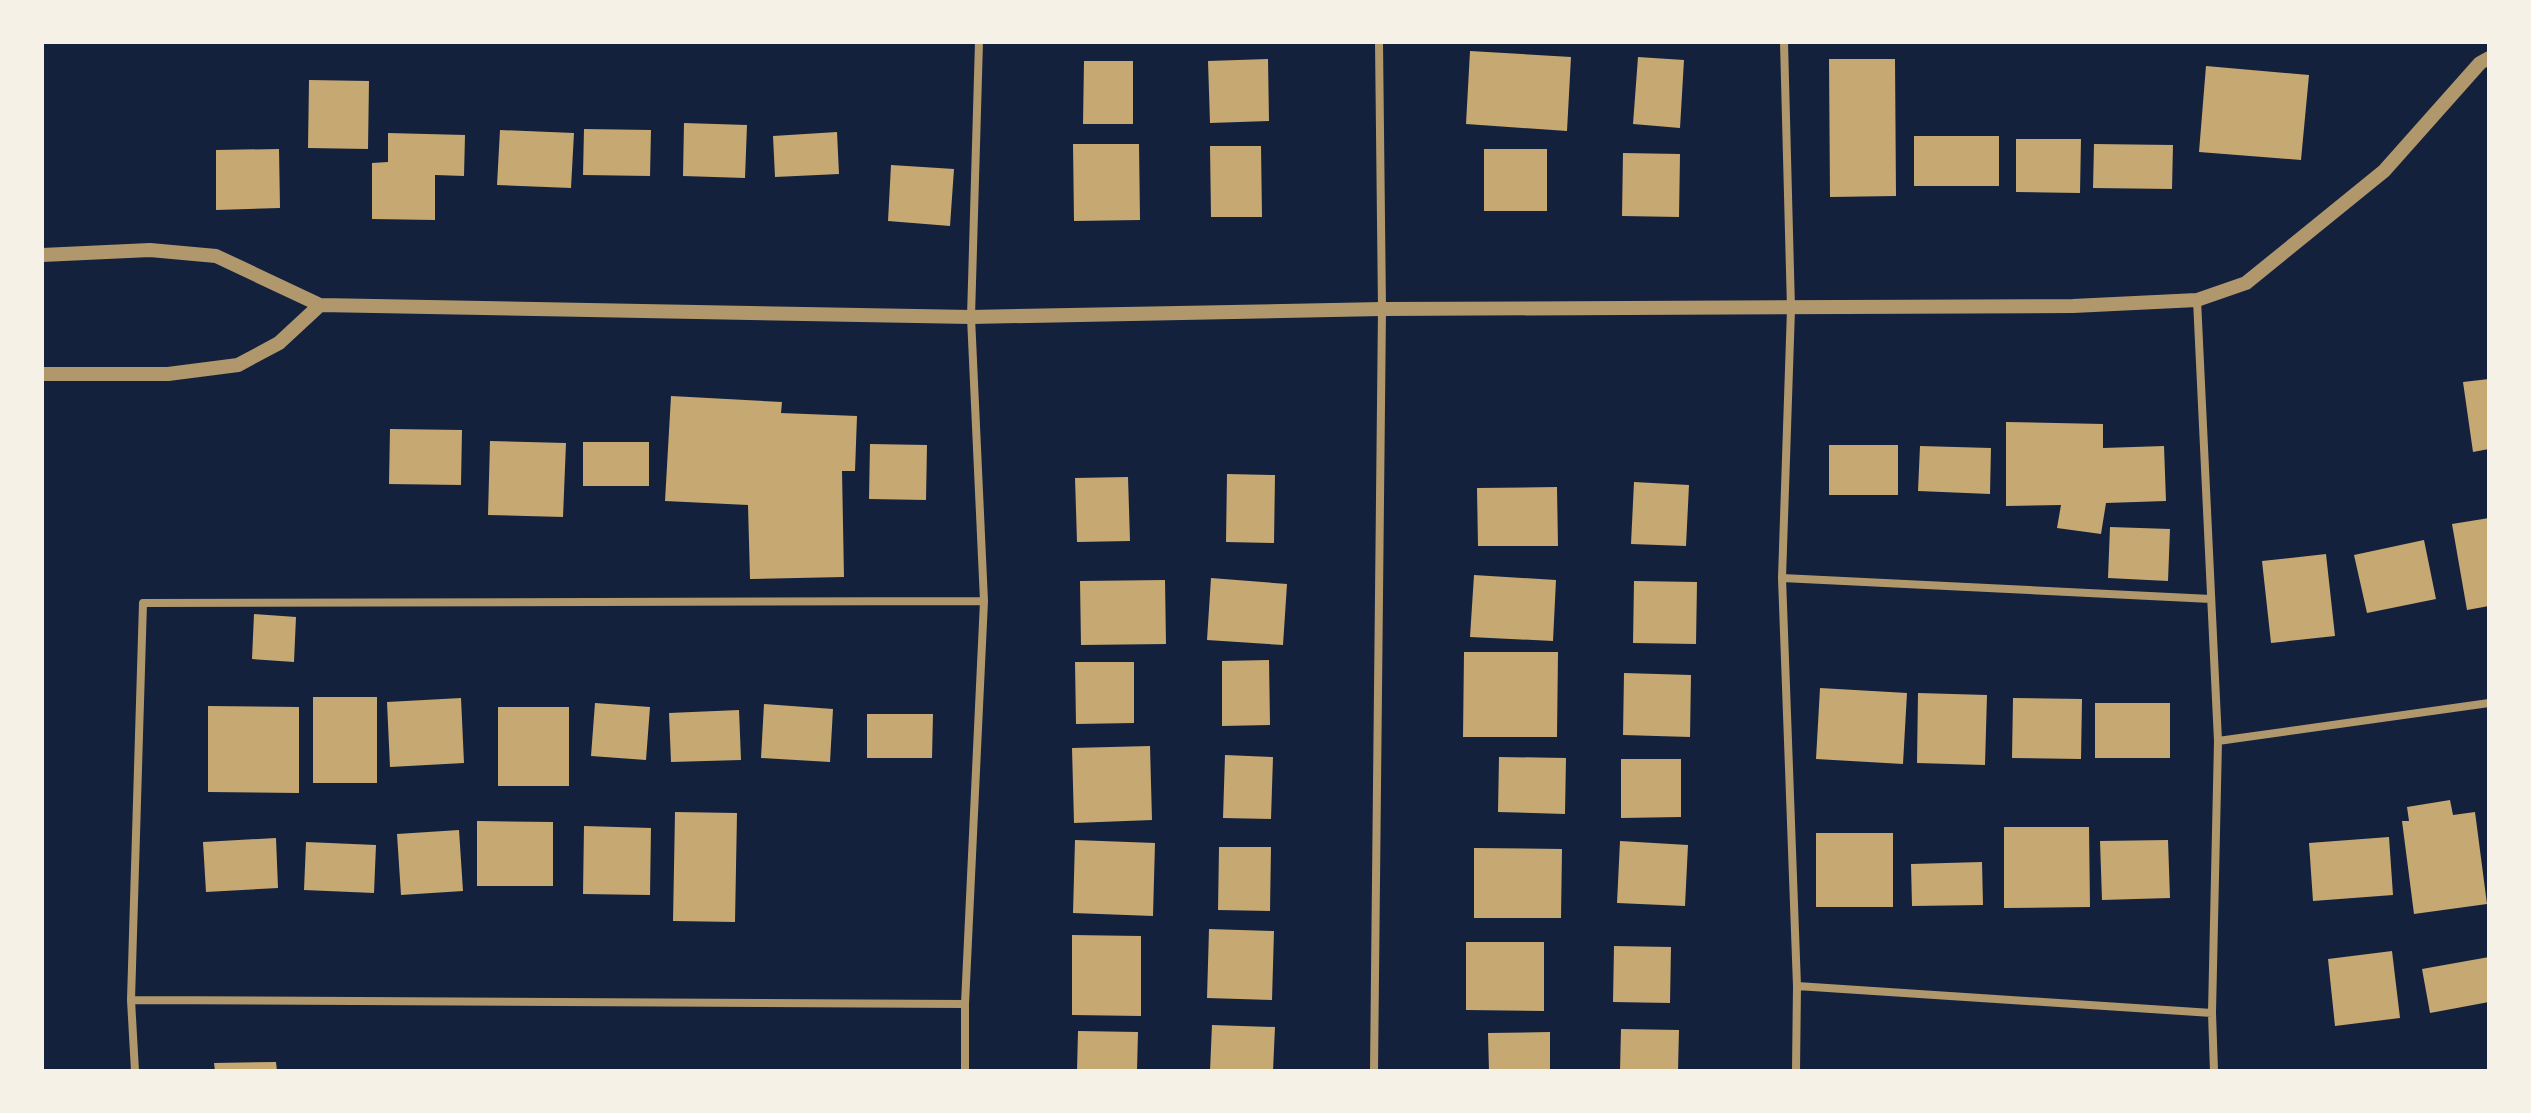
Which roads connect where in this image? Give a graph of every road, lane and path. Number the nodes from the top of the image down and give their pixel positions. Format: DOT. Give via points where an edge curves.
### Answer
graph roads {
  1 [pos="979,42"];
  2 [pos="1379,42"];
  3 [pos="1784,42"];
  4 [pos="2489,58"];
  5 [pos="42,255"];
  6 [pos="2197,300"];
  7 [pos="320,305"];
  8 [pos="1382,309"];
  9 [pos="1791,309"];
  10 [pos="971,317"];
  11 [pos="42,374"];
  12 [pos="1782,578"];
  13 [pos="2211,599"];
  14 [pos="984,601"];
  15 [pos="2489,703"];
  16 [pos="2218,741"];
  17 [pos="1797,986"];
  18 [pos="131,1000"];
  19 [pos="965,1004"];
  20 [pos="2212,1013"];
  21 [pos="135,1071"];
  22 [pos="965,1071"];
  23 [pos="1374,1071"];
  24 [pos="1796,1071"];
  25 [pos="2214,1071"];
  1 -- 10 [label="street"];
  2 -- 8 [label="street"];
  3 -- 9 [label="street"];
  4 -- 6 [label="street" via="2384,171 2331,216 2246,283"];
  5 -- 7 [label="street" via="150,250 216,256"];
  6 -- 9 [label="street"];
  6 -- 13 [label="street"];
  7 -- 10 [label="street"];
  7 -- 11 [label="street" via="279,343 238,365 168,374"];
  8 -- 9 [label="street"];
  8 -- 10 [label="street"];
  8 -- 23 [label="street"];
  9 -- 12 [label="street"];
  10 -- 14 [label="street"];
  12 -- 13 [label="street"];
  12 -- 17 [label="street"];
  13 -- 16 [label="street"];
  14 -- 18 [label="street" via="143,603"];
  14 -- 19 [label="street"];
  15 -- 16 [label="street"];
  16 -- 20 [label="street"];
  17 -- 20 [label="street"];
  17 -- 24 [label="street"];
  18 -- 19 [label="street"];
  18 -- 21 [label="street"];
  19 -- 22 [label="street"];
  20 -- 25 [label="street"];
}
